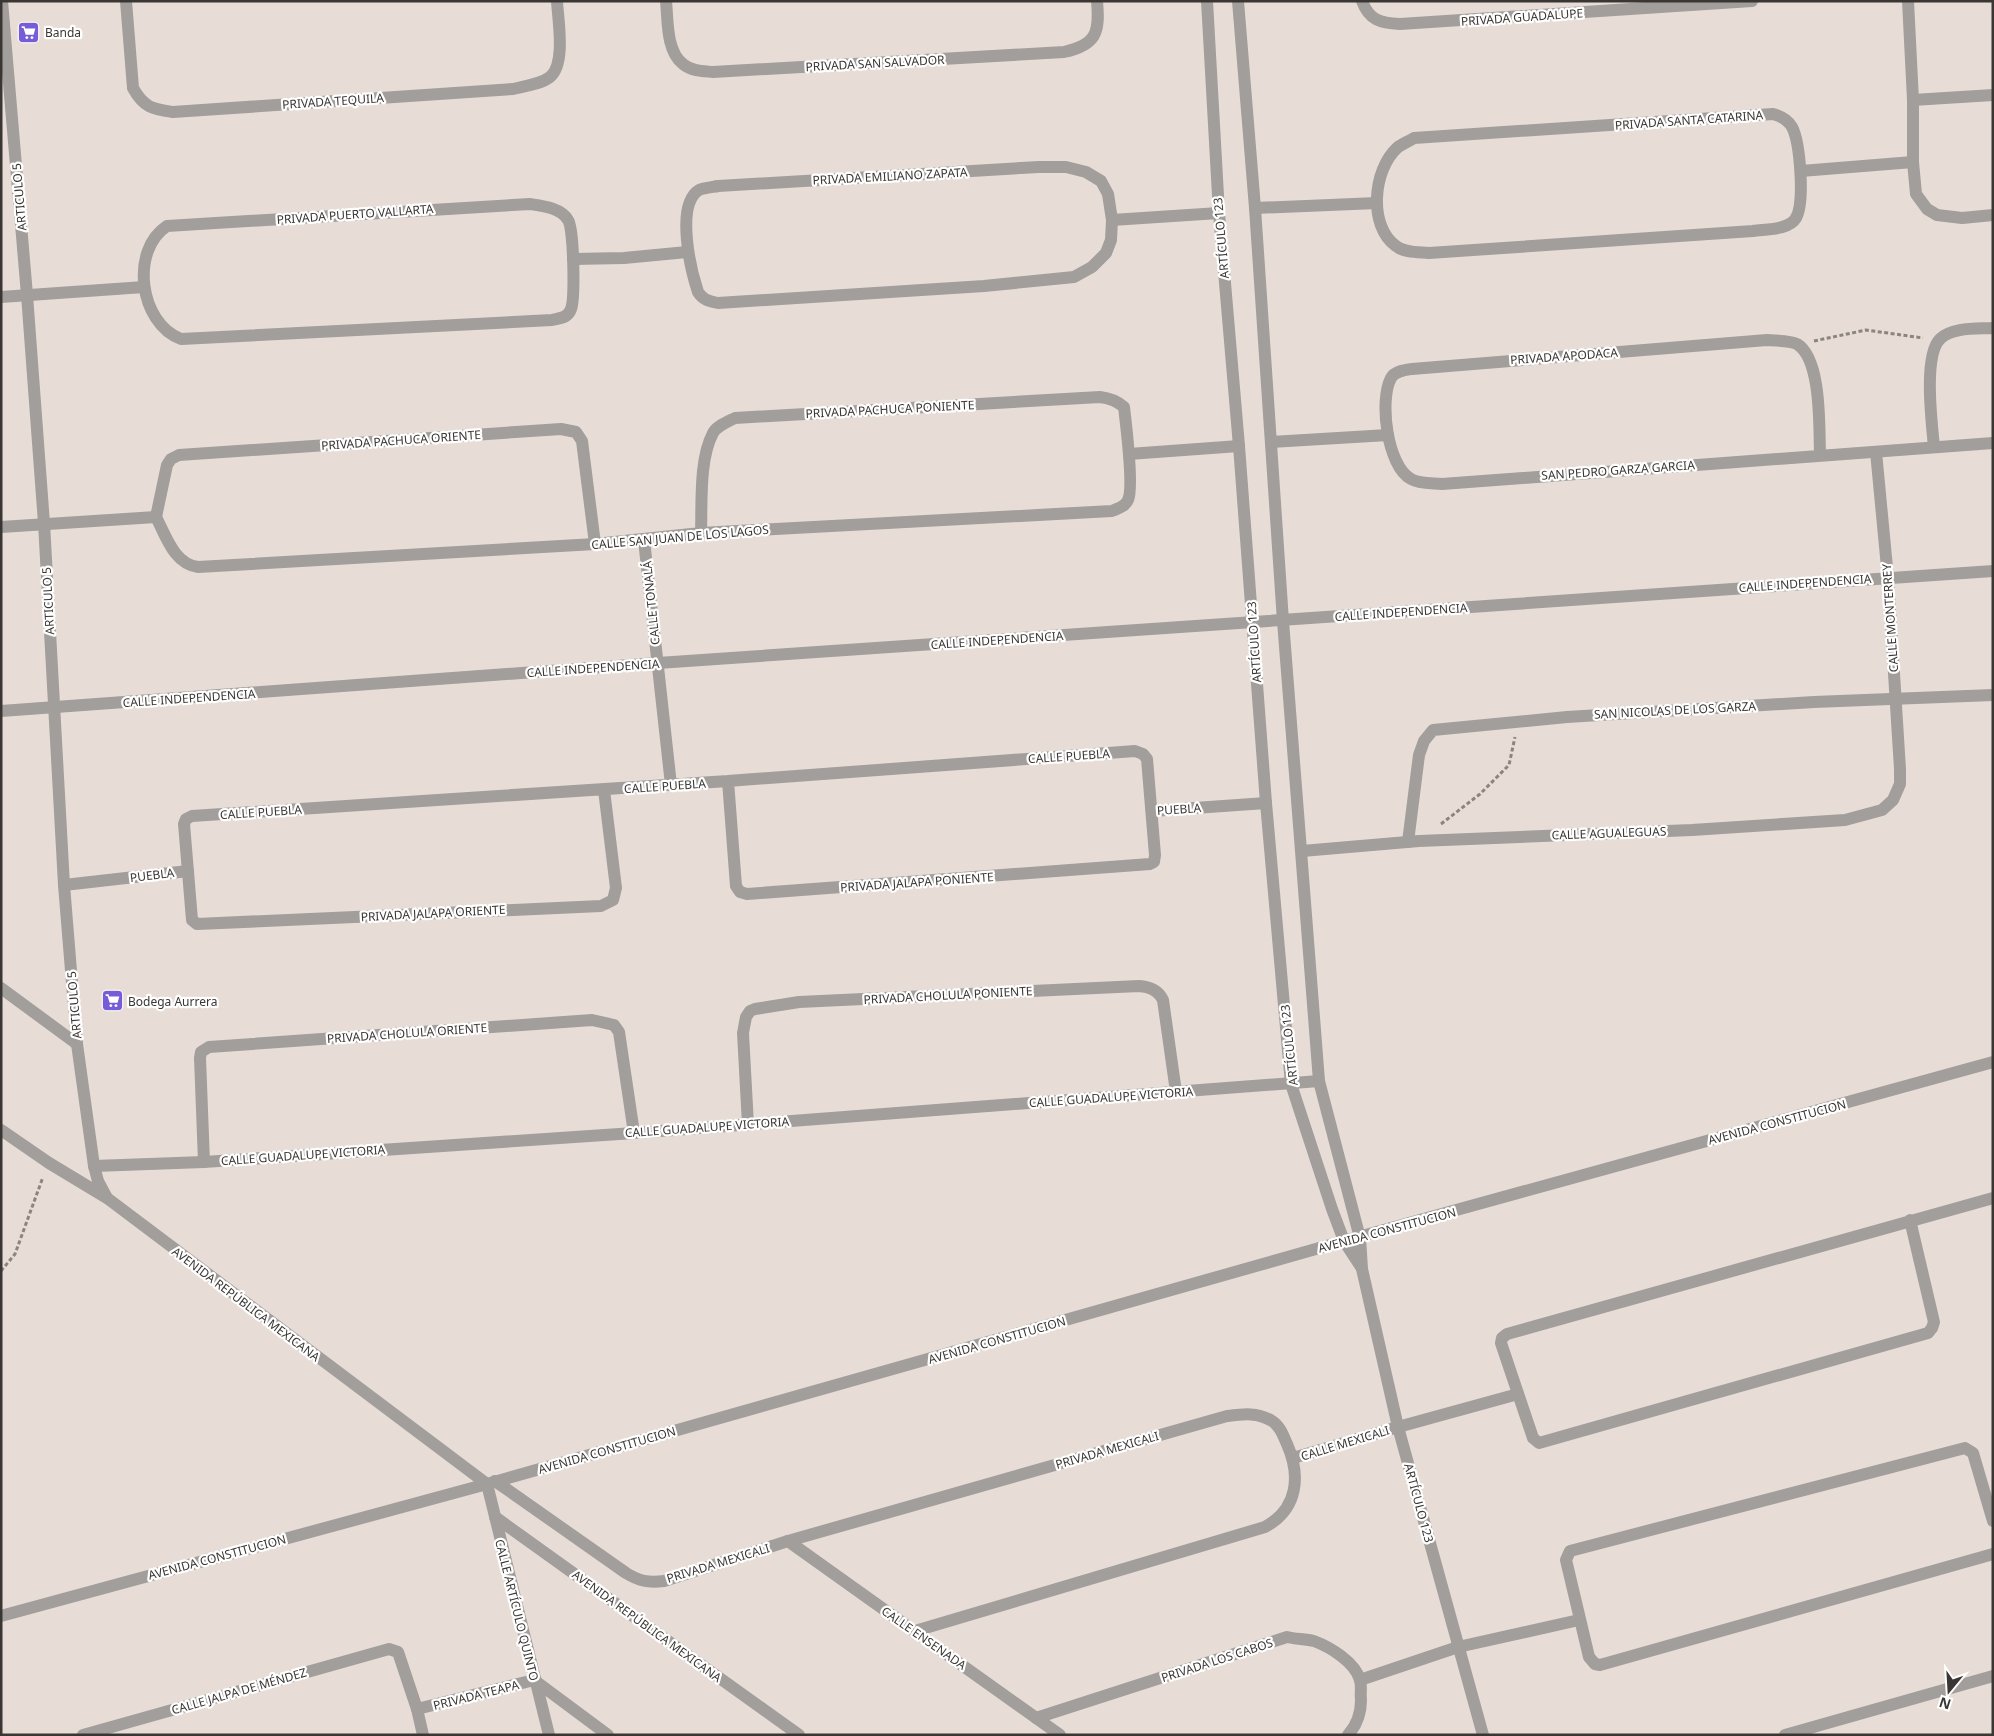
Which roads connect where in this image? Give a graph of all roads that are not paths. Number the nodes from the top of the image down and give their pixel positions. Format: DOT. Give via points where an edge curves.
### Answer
graph roads {
  1 [pos="2,1"];
  2 [pos="126,1"];
  3 [pos="557,1"];
  4 [pos="666,1"];
  5 [pos="1097,1"];
  6 [pos="1207,1"];
  7 [pos="1238,1"];
  8 [pos="1362,1"];
  9 [pos="1752,1"];
  10 [pos="1908,1"];
  11 [pos="1993,95"];
  12 [pos="1913,100"];
  13 [pos="1913,162"];
  14 [pos="1801,171"];
  15 [pos="1377,203"];
  16 [pos="1255,208"];
  17 [pos="1219,212"];
  18 [pos="1993,215"];
  19 [pos="1112,220"];
  20 [pos="687,252"];
  21 [pos="573,259"];
  22 [pos="144,287"];
  23 [pos="27,295"];
  24 [pos="1,297"];
  25 [pos="1993,328"];
  26 [pos="1388,435"];
  27 [pos="1271,442"];
  28 [pos="1993,443"];
  29 [pos="1239,446"];
  30 [pos="1934,447"];
  31 [pos="1876,452"];
  32 [pos="1129,454"];
  33 [pos="1820,455"];
  34 [pos="156,517"];
  35 [pos="44,523"];
  36 [pos="1,527"];
  37 [pos="701,533"];
  38 [pos="644,540"];
  39 [pos="595,544"];
  40 [pos="1993,571"];
  41 [pos="1888,578"];
  42 [pos="1283,621"];
  43 [pos="1252,623"];
  44 [pos="658,664"];
  45 [pos="1993,695"];
  46 [pos="1895,700"];
  47 [pos="53,708"];
  48 [pos="1,711"];
  49 [pos="1143,754"];
  50 [pos="728,781"];
  51 [pos="1900,784"];
  52 [pos="671,785"];
  53 [pos="604,790"];
  54 [pos="1266,803"];
  55 [pos="1152,811"];
  56 [pos="186,819"];
  57 [pos="1413,842"];
  58 [pos="1302,851"];
  59 [pos="188,871"];
  60 [pos="64,885"];
  61 [pos="1,988"];
  62 [pos="77,1044"];
  63 [pos="1993,1062"];
  64 [pos="1319,1081"];
  65 [pos="1291,1084"];
  66 [pos="1176,1092"];
  67 [pos="748,1124"];
  68 [pos="1,1130"];
  69 [pos="634,1133"];
  70 [pos="204,1162"];
  71 [pos="94,1166"];
  72 [pos="107,1198"];
  73 [pos="1993,1198"];
  74 [pos="1910,1220"];
  75 [pos="1360,1238"];
  76 [pos="1344,1241"];
  77 [pos="1362,1269"];
  78 [pos="1518,1394"];
  79 [pos="1398,1427"];
  80 [pos="1293,1458"];
  81 [pos="491,1483"];
  82 [pos="1991,1505"];
  83 [pos="495,1517"];
  84 [pos="1993,1521"];
  85 [pos="788,1541"];
  86 [pos="1993,1554"];
  87 [pos="1,1616"];
  88 [pos="1579,1620"];
  89 [pos="915,1631"];
  90 [pos="1458,1647"];
  91 [pos="396,1650"];
  92 [pos="1993,1676"];
  93 [pos="534,1680"];
  94 [pos="1360,1680"];
  95 [pos="417,1709"];
  96 [pos="1036,1718"];
  97 [pos="83,1735"];
  98 [pos="423,1735"];
  99 [pos="549,1735"];
  100 [pos="608,1735"];
  101 [pos="799,1735"];
  102 [pos="1060,1735"];
  103 [pos="1348,1735"];
  104 [pos="1483,1735"];
  105 [pos="1785,1735"];
  1 -- 23 [label="street, ARTICULO 5"];
  2 -- 3 [label="street, PRIVADA TEQUILA" via="134,88 140,100 153,109 174,112 513,89 532,84 549,78 557,69"];
  4 -- 5 [label="street, PRIVADA SAN SALVADOR" via="674,52 683,64 713,72 1064,52 1079,49 1090,42 1099,19"];
  6 -- 17 [label="street, ARTÍCULO 123"];
  7 -- 16 [label="street, ARTÍCULO 123"];
  8 -- 9 [label="street, PRIVADA GUADALUPE" via="1366,12 1376,20 1400,24"];
  10 -- 12 [label="street"];
  11 -- 12 [label="street"];
  12 -- 13 [label="street"];
  13 -- 14 [label="street"];
  13 -- 18 [label="street" via="1916,194 1927,209 1962,218"];
  14 -- 15 [label="street, PRIVADA SANTA CATARINA" via="1800,206 1796,218 1789,225 1753,231 1413,252 1397,248 1388,239 1380,223"];
  14 -- 15 [label="street, PRIVADA SANTA CATARINA" via="1791,125 1773,114 1414,138 1397,149 1384,167 1377,186"];
  15 -- 16 [label="street"];
  16 -- 27 [label="street, ARTÍCULO 123"];
  17 -- 19 [label="street"];
  17 -- 29 [label="street, ARTÍCULO 123"];
  19 -- 20 [label="street, PRIVADA EMILIANO ZAPATA" via="1112,240 1106,253 1086,271 1074,277 984,286 718,302 701,297"];
  19 -- 20 [label="street, PRIVADA EMILIANO ZAPATA" via="1108,194 1101,181 1086,172 1066,167 718,186 699,190 691,199"];
  20 -- 21 [label="street"];
  21 -- 22 [label="street, PRIVADA PUERTO VALLARTA" via="572,309 565,317 552,320 181,339 170,335 161,326 150,310"];
  21 -- 22 [label="street, PRIVADA PUERTO VALLARTA" via="569,221 562,213 546,206 530,204 167,226 153,238"];
  22 -- 23 [label="street"];
  23 -- 24 [label="street"];
  23 -- 35 [label="street, ARTICULO 5"];
  25 -- 30 [label="street" via="1948,334 1939,340 1933,352 1930,400"];
  26 -- 27 [label="street"];
  26 -- 33 [label="street, SAN PEDRO GARZA GARCIA" via="1396,461 1411,480 1442,484"];
  26 -- 33 [label="street, PRIVADA APODACA" via="1388,387 1392,376 1406,370 1767,340 1797,344 1808,356 1814,375"];
  27 -- 42 [label="street, ARTÍCULO 123"];
  28 -- 30 [label="street, SAN PEDRO GARZA GARCIA"];
  29 -- 32 [label="street"];
  29 -- 43 [label="street, ARTÍCULO 123"];
  30 -- 31 [label="street, SAN PEDRO GARZA GARCIA"];
  31 -- 33 [label="street, SAN PEDRO GARZA GARCIA"];
  31 -- 41 [label="street, CALLE MONTERREY"];
  32 -- 37 [label="street, CALLE SAN JUAN DE LOS LAGOS" via="1128,501 1112,511"];
  32 -- 37 [label="street, PRIVADA PACHUCA PONIENTE" via="1124,407 1109,398 1100,397 735,418 713,432 704,469"];
  34 -- 35 [label="street"];
  34 -- 39 [label="street, CALLE SAN JUAN DE LOS LAGOS" via="178,558 198,567"];
  34 -- 39 [label="street, PRIVADA PACHUCA ORIENTE" via="168,465 179,455 561,429 576,432 582,441"];
  35 -- 36 [label="street"];
  35 -- 47 [label="street, ARTICULO 5"];
  37 -- 38 [label="street, CALLE SAN JUAN DE LOS LAGOS"];
  38 -- 39 [label="street, CALLE SAN JUAN DE LOS LAGOS"];
  38 -- 44 [label="street, CALLE TONALÁ"];
  40 -- 41 [label="street, CALLE INDEPENDENCIA"];
  41 -- 42 [label="street, CALLE INDEPENDENCIA"];
  41 -- 46 [label="street, CALLE MONTERREY"];
  42 -- 43 [label="street, CALLE INDEPENDENCIA"];
  42 -- 58 [label="street, ARTÍCULO 123"];
  43 -- 44 [label="street, CALLE INDEPENDENCIA"];
  43 -- 54 [label="street, ARTÍCULO 123"];
  44 -- 47 [label="street, CALLE INDEPENDENCIA"];
  44 -- 52 [label="street, CALLE TONALÁ"];
  45 -- 46 [label="street, SAN NICOLAS DE LOS GARZA"];
  46 -- 51 [label="street, CALLE MONTERREY"];
  46 -- 57 [label="street, SAN NICOLAS DE LOS GARZA" via="1814,702 1433,730 1419,755"];
  47 -- 48 [label="street, CALLE INDEPENDENCIA"];
  47 -- 60 [label="street, ARTICULO 5"];
  49 -- 50 [label="street, CALLE PUEBLA" via="1135,751"];
  49 -- 55 [label="street, PUEBLA" via="1147,759"];
  50 -- 52 [label="street, CALLE PUEBLA"];
  50 -- 55 [label="street, PRIVADA JALAPA PONIENTE" via="736,886 746,894 1150,864 1156,855"];
  51 -- 57 [label="street, CALLE AGUALEGUAS" via="1893,800 1882,810 1845,820"];
  52 -- 53 [label="street, CALLE PUEBLA"];
  53 -- 56 [label="street, CALLE PUEBLA" via="192,816"];
  53 -- 59 [label="street, PRIVADA JALAPA ORIENTE" via="616,888 613,900 601,906 197,924 192,920"];
  54 -- 55 [label="street, PUEBLA"];
  54 -- 65 [label="street, ARTÍCULO 123"];
  56 -- 59 [label="street, PUEBLA"];
  57 -- 58 [label="street, CALLE AGUALEGUAS"];
  58 -- 64 [label="street, ARTÍCULO 123"];
  59 -- 60 [label="street, PUEBLA"];
  60 -- 62 [label="street, ARTICULO 5"];
  61 -- 62 [label="street"];
  62 -- 71 [label="street, ARTICULO 5"];
  63 -- 75 [label="street, AVENIDA CONSTITUCION"];
  64 -- 65 [label="street, CALLE GUADALUPE VICTORIA"];
  64 -- 75 [label="street, ARTÍCULO 123"];
  65 -- 66 [label="street, CALLE GUADALUPE VICTORIA"];
  65 -- 76 [label="street, ARTÍCULO 123"];
  66 -- 67 [label="street, CALLE GUADALUPE VICTORIA"];
  66 -- 67 [label="street, PRIVADA CHOLULA PONIENTE" via="1163,1000 1160,994 1148,987 799,1002 755,1009 746,1017 743,1032"];
  67 -- 69 [label="street, CALLE GUADALUPE VICTORIA"];
  68 -- 72 [label="street, AVENIDA REPÚBLICA MEXICANA"];
  69 -- 70 [label="street, CALLE GUADALUPE VICTORIA"];
  69 -- 70 [label="street, PRIVADA CHOLULA ORIENTE" via="619,1032 614,1025 592,1020 209,1047 201,1052 200,1058"];
  70 -- 71 [label="street, CALLE GUADALUPE VICTORIA"];
  71 -- 72 [label="street, ARTICULO 5"];
  72 -- 81 [label="street, AVENIDA REPÚBLICA MEXICANA"];
  73 -- 74 [label="street"];
  74 -- 78 [label="street" via="1507,1334 1501,1343"];
  74 -- 78 [label="street" via="1934,1322 1928,1333 1540,1443 1533,1438"];
  75 -- 76 [label="street, AVENIDA CONSTITUCION"];
  75 -- 77 [label="street, ARTÍCULO 123"];
  76 -- 77 [label="street, ARTÍCULO 123"];
  76 -- 81 [label="street, AVENIDA CONSTITUCION"];
  77 -- 79 [label="street, ARTÍCULO 123"];
  78 -- 79 [label="street, CALLE MEXICALI"];
  79 -- 80 [label="street, CALLE MEXICALI"];
  79 -- 90 [label="street, ARTÍCULO 123"];
  80 -- 85 [label="street, PRIVADA MEXICALI" via="1274,1422 1245,1413"];
  80 -- 89 [label="street, PRIVADA MEXICALI" via="1295,1486 1290,1504 1277,1521 1265,1527"];
  81 -- 83 [label="street, CALLE ARTÍCULO QUINTO"];
  81 -- 85 [label="street, PRIVADA MEXICALI" via="626,1573 648,1583 664,1581"];
  81 -- 87 [label="street, AVENIDA CONSTITUCION"];
  82 -- 84 [label="street"];
  82 -- 88 [label="street" via="1974,1453 1965,1448 1570,1551 1566,1560"];
  83 -- 93 [label="street, CALLE ARTÍCULO QUINTO"];
  83 -- 101 [label="street, AVENIDA REPÚBLICA MEXICANA"];
  85 -- 89 [label="street, CALLE ENSENADA"];
  86 -- 88 [label="street" via="1600,1665 1589,1656"];
  88 -- 90 [label="street"];
  89 -- 96 [label="street, CALLE ENSENADA"];
  90 -- 94 [label="street"];
  90 -- 104 [label="street, ARTÍCULO 123"];
  91 -- 95 [label="street, PRIVADA TEAPA"];
  91 -- 97 [label="street, CALLE JALPA DE MÉNDEZ" via="389,1649"];
  92 -- 105 [label="street"];
  93 -- 95 [label="street, PRIVADA TEAPA"];
  93 -- 99 [label="street, CALLE ARTÍCULO QUINTO"];
  93 -- 100 [label="street"];
  94 -- 96 [label="street, PRIVADA LOS CABOS" via="1350,1665 1331,1649 1312,1641 1287,1637"];
  94 -- 103 [label="street" via="1361,1707 1354,1729"];
  95 -- 98 [label="street, PRIVADA TEAPA"];
  96 -- 102 [label="street, CALLE ENSENADA"];
}
